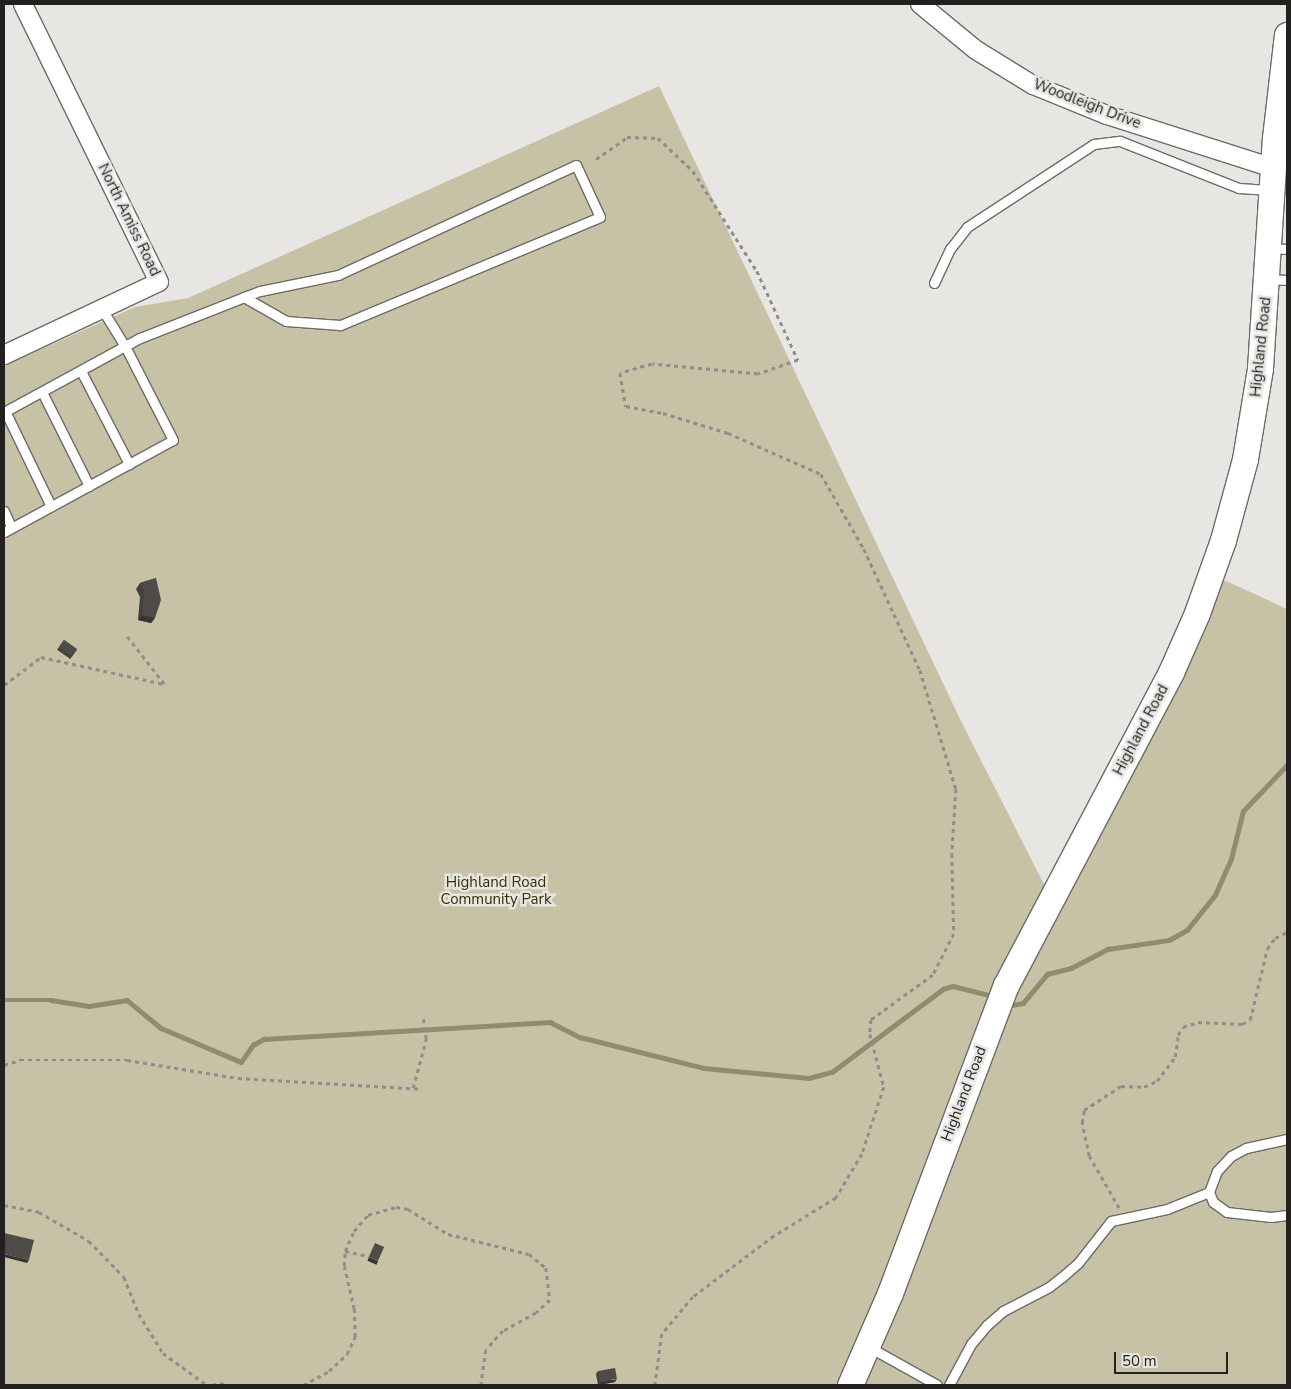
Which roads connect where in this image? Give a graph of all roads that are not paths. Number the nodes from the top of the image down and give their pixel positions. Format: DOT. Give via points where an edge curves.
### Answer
graph roads {
  1 [pos="23,4"];
  2 [pos="920,4"];
  3 [pos="1287,35"];
  4 [pos="1272,179"];
  5 [pos="1278,248"];
  6 [pos="1278,279"];
  7 [pos="934,284"];
  8 [pos="244,297"];
  9 [pos="102,309"];
  10 [pos="126,348"];
  11 [pos="4,355"];
  12 [pos="81,371"];
  13 [pos="42,392"];
  14 [pos="4,412"];
  15 [pos="129,464"];
  16 [pos="89,486"];
  17 [pos="51,506"];
  18 [pos="4,511"];
  19 [pos="8,530"];
  20 [pos="1287,1139"];
  21 [pos="1209,1192"];
  22 [pos="1287,1215"];
  23 [pos="869,1346"];
  24 [pos="850,1385"];
  25 [pos="937,1385"];
  26 [pos="949,1385"];
  1 -- 9 [label="street, North Amiss Road" via="159,282"];
  2 -- 4 [label="street, Woodleigh Drive" via="976,50 1033,85"];
  3 -- 4 [label="street, Highland Road"];
  4 -- 5 [label="street, Highland Road"];
  4 -- 7 [label="lane" via="1239,188 1120,141 1094,144 966,227 950,249"];
  5 -- 6 [label="street, Highland Road"];
  6 -- 23 [label="street, Highland Road" via="1251,430 1223,540 1207,588 1158,699 1006,985"];
  8 -- 8 [label="lane" via="286,321 340,324 600,217 576,165 338,276"];
  8 -- 10 [label="lane" via="140,338"];
  9 -- 10 [label="lane"];
  9 -- 11 [label="street, North Amiss Road"];
  10 -- 12 [label="lane"];
  10 -- 15 [label="lane" via="173,440"];
  12 -- 13 [label="lane"];
  12 -- 15 [label="lane"];
  13 -- 14 [label="lane"];
  13 -- 16 [label="lane"];
  14 -- 17 [label="lane"];
  15 -- 16 [label="lane"];
  16 -- 17 [label="lane"];
  17 -- 19 [label="lane"];
  18 -- 19 [label="lane"];
  20 -- 21 [label="lane" via="1246,1148 1232,1156 1217,1171"];
  21 -- 22 [label="lane" via="1213,1202 1227,1212 1271,1217"];
  21 -- 26 [label="lane" via="1167,1209 1111,1221 1078,1263 1049,1287 1003,1311 987,1325 971,1344"];
  23 -- 24 [label="street, Highland Road"];
  23 -- 25 [label="lane"];
}
